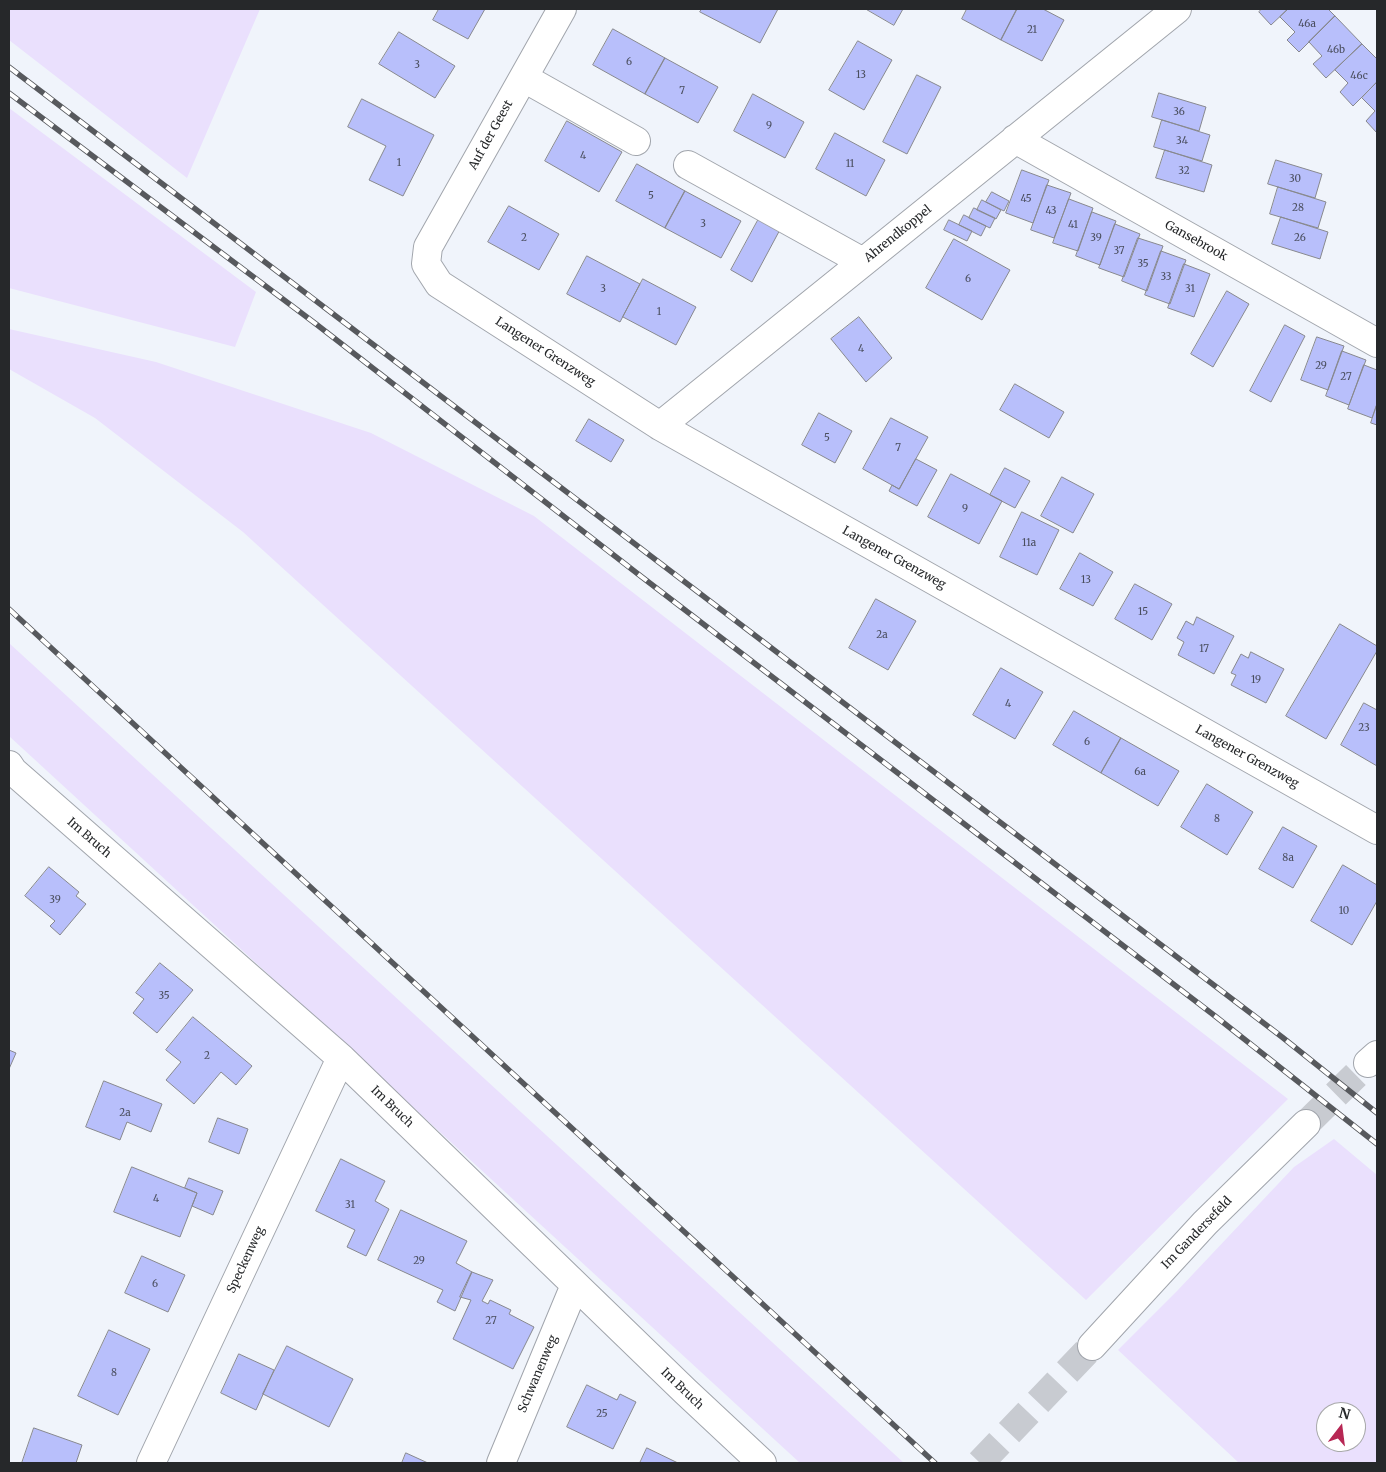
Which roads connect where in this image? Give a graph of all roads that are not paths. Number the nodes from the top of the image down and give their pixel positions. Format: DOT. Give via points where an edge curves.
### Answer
graph roads {
  1 [pos="562,9"];
  2 [pos="1177,9"];
  3 [pos="524,78"];
  4 [pos="1015,139"];
  5 [pos="636,141"];
  6 [pos="688,165"];
  7 [pos="863,262"];
  8 [pos="426,264"];
  9 [pos="1377,343"];
  10 [pos="660,426"];
  11 [pos="10,772"];
  12 [pos="1377,830"];
  13 [pos="341,1058"];
  14 [pos="1306,1124"];
  15 [pos="575,1285"];
  16 [pos="1092,1346"];
  17 [pos="150,1463"];
  18 [pos="500,1463"];
  19 [pos="762,1463"];
  1 -- 3 [label="street, Auf der Geest"];
  2 -- 4 [label="street, Ahrendkoppel"];
  3 -- 5 [label="street"];
  3 -- 8 [label="street, Auf der Geest" via="428,247"];
  4 -- 7 [label="street, Ahrendkoppel"];
  4 -- 9 [label="street, Gansebrook"];
  6 -- 7 [label="street"];
  7 -- 10 [label="street, Ahrendkoppel"];
  8 -- 10 [label="street, Langener Grenzweg" via="439,284"];
  10 -- 12 [label="street, Langener Grenzweg"];
  11 -- 13 [label="street, Im Bruch"];
  13 -- 15 [label="street, Im Bruch"];
  13 -- 17 [label="street, Speckenweg"];
  14 -- 16 [label="street, Im Gandersefeld" via="1205,1223"];
  15 -- 18 [label="street, Schwanenweg"];
  15 -- 19 [label="street, Im Bruch"];
}
